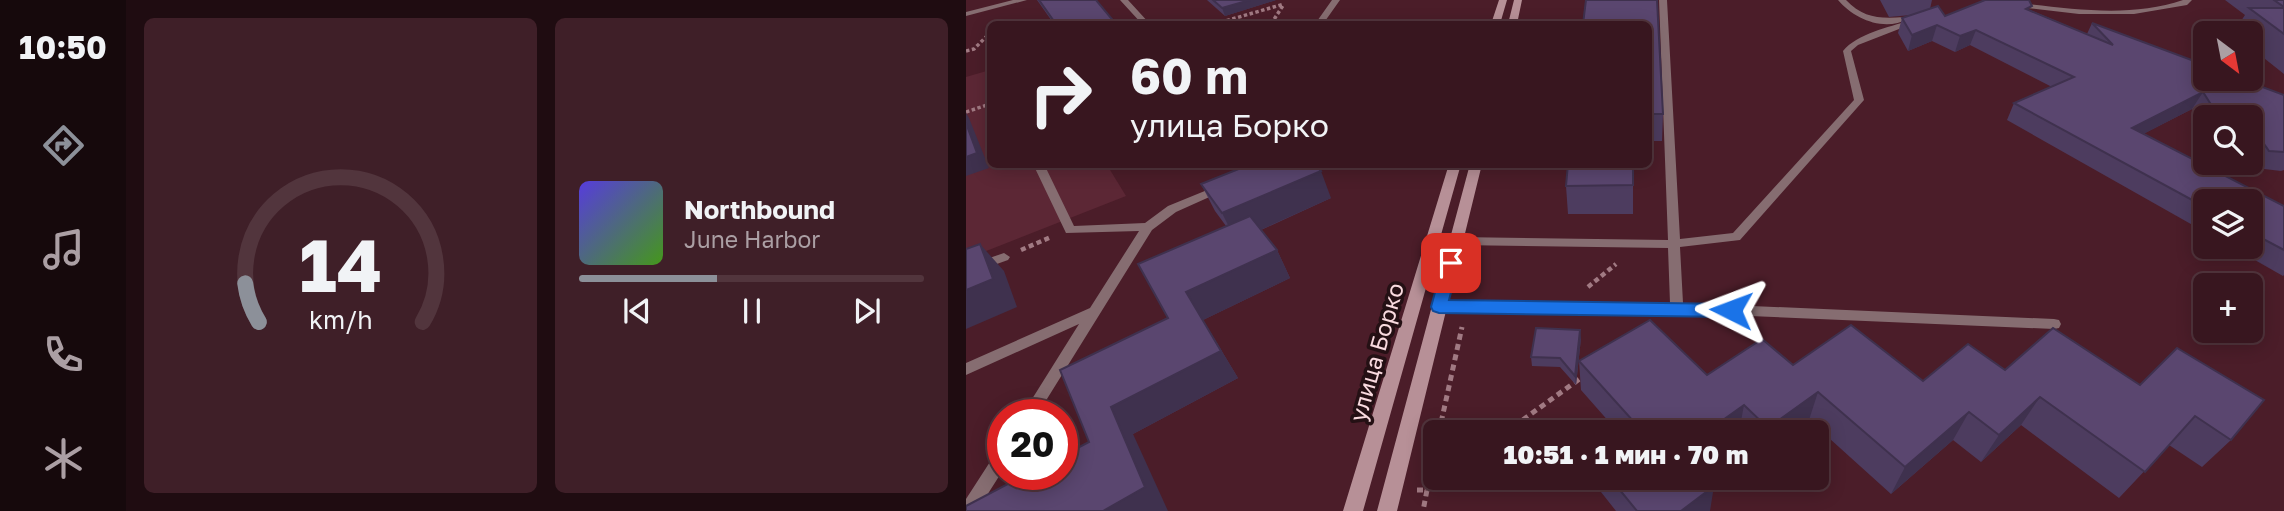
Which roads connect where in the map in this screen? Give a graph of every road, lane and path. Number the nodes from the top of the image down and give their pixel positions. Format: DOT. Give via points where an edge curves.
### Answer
graph roads {
  1 [pos="1023,0"];
  2 [pos="1124,0"];
  3 [pos="1336,0"];
  4 [pos="1503,0"];
  5 [pos="1518,0"];
  6 [pos="1663,0"];
  7 [pos="1842,0"];
  8 [pos="2189,0"];
  9 [pos="2005,4"];
  10 [pos="966,14"];
  11 [pos="1143,21"];
  12 [pos="1225,21"];
  13 [pos="1273,21"];
  14 [pos="1321,21"];
  15 [pos="1496,21"];
  16 [pos="1513,21"];
  17 [pos="987,36"];
  18 [pos="966,51"];
  19 [pos="987,105"];
  20 [pos="966,112"];
  21 [pos="1040,168"];
  22 [pos="1454,168"];
  23 [pos="1475,168"];
  24 [pos="1232,184"];
  25 [pos="1148,227"];
  26 [pos="1070,230"];
  27 [pos="1456,241"];
  28 [pos="1642,243"];
  29 [pos="1674,244"];
  30 [pos="1003,257"];
  31 [pos="966,271"];
  32 [pos="1439,307"];
  33 [pos="1563,307"];
  34 [pos="1677,308"];
  35 [pos="1094,311"];
  36 [pos="2054,324"];
  37 [pos="966,369"];
  38 [pos="1591,370"];
  39 [pos="1039,399"];
  40 [pos="1522,420"];
  41 [pos="987,481"];
  42 [pos="968,511"];
  43 [pos="1353,511"];
  44 [pos="1387,511"];
  1 -- 10 [label="lane"];
  2 -- 11 [label="lane"];
  3 -- 14 [label="lane"];
  4 -- 15 [label="main road"];
  5 -- 16 [label="main road"];
  6 -- 29 [label="lane"];
  7 -- 29 [label="lane" via="1854,14 1872,21 1927,17 1855,43 1847,51 1859,100 1736,237"];
  8 -- 9 [label="lane" via="2134,12"];
  12 -- 13 [label="path" via="1284,4"];
  17 -- 18 [label="path"];
  19 -- 20 [label="path"];
  21 -- 26 [label="lane"];
  22 -- 43 [label="main road, улица Борко"];
  23 -- 27 [label="main road"];
  24 -- 25 [label="lane" via="1172,209"];
  25 -- 26 [label="lane"];
  25 -- 35 [label="lane"];
  26 -- 30 [label="path"];
  27 -- 28 [label="lane"];
  27 -- 32 [label="main road"];
  28 -- 29 [label="lane"];
  28 -- 33 [label="path"];
  29 -- 34 [label="lane"];
  30 -- 31 [label="lane"];
  32 -- 33 [label="lane"];
  32 -- 44 [label="main road"];
  33 -- 34 [label="lane"];
  34 -- 36 [label="lane"];
  35 -- 37 [label="lane"];
  35 -- 39 [label="lane"];
  38 -- 40 [label="path"];
  41 -- 42 [label="lane"];
}
